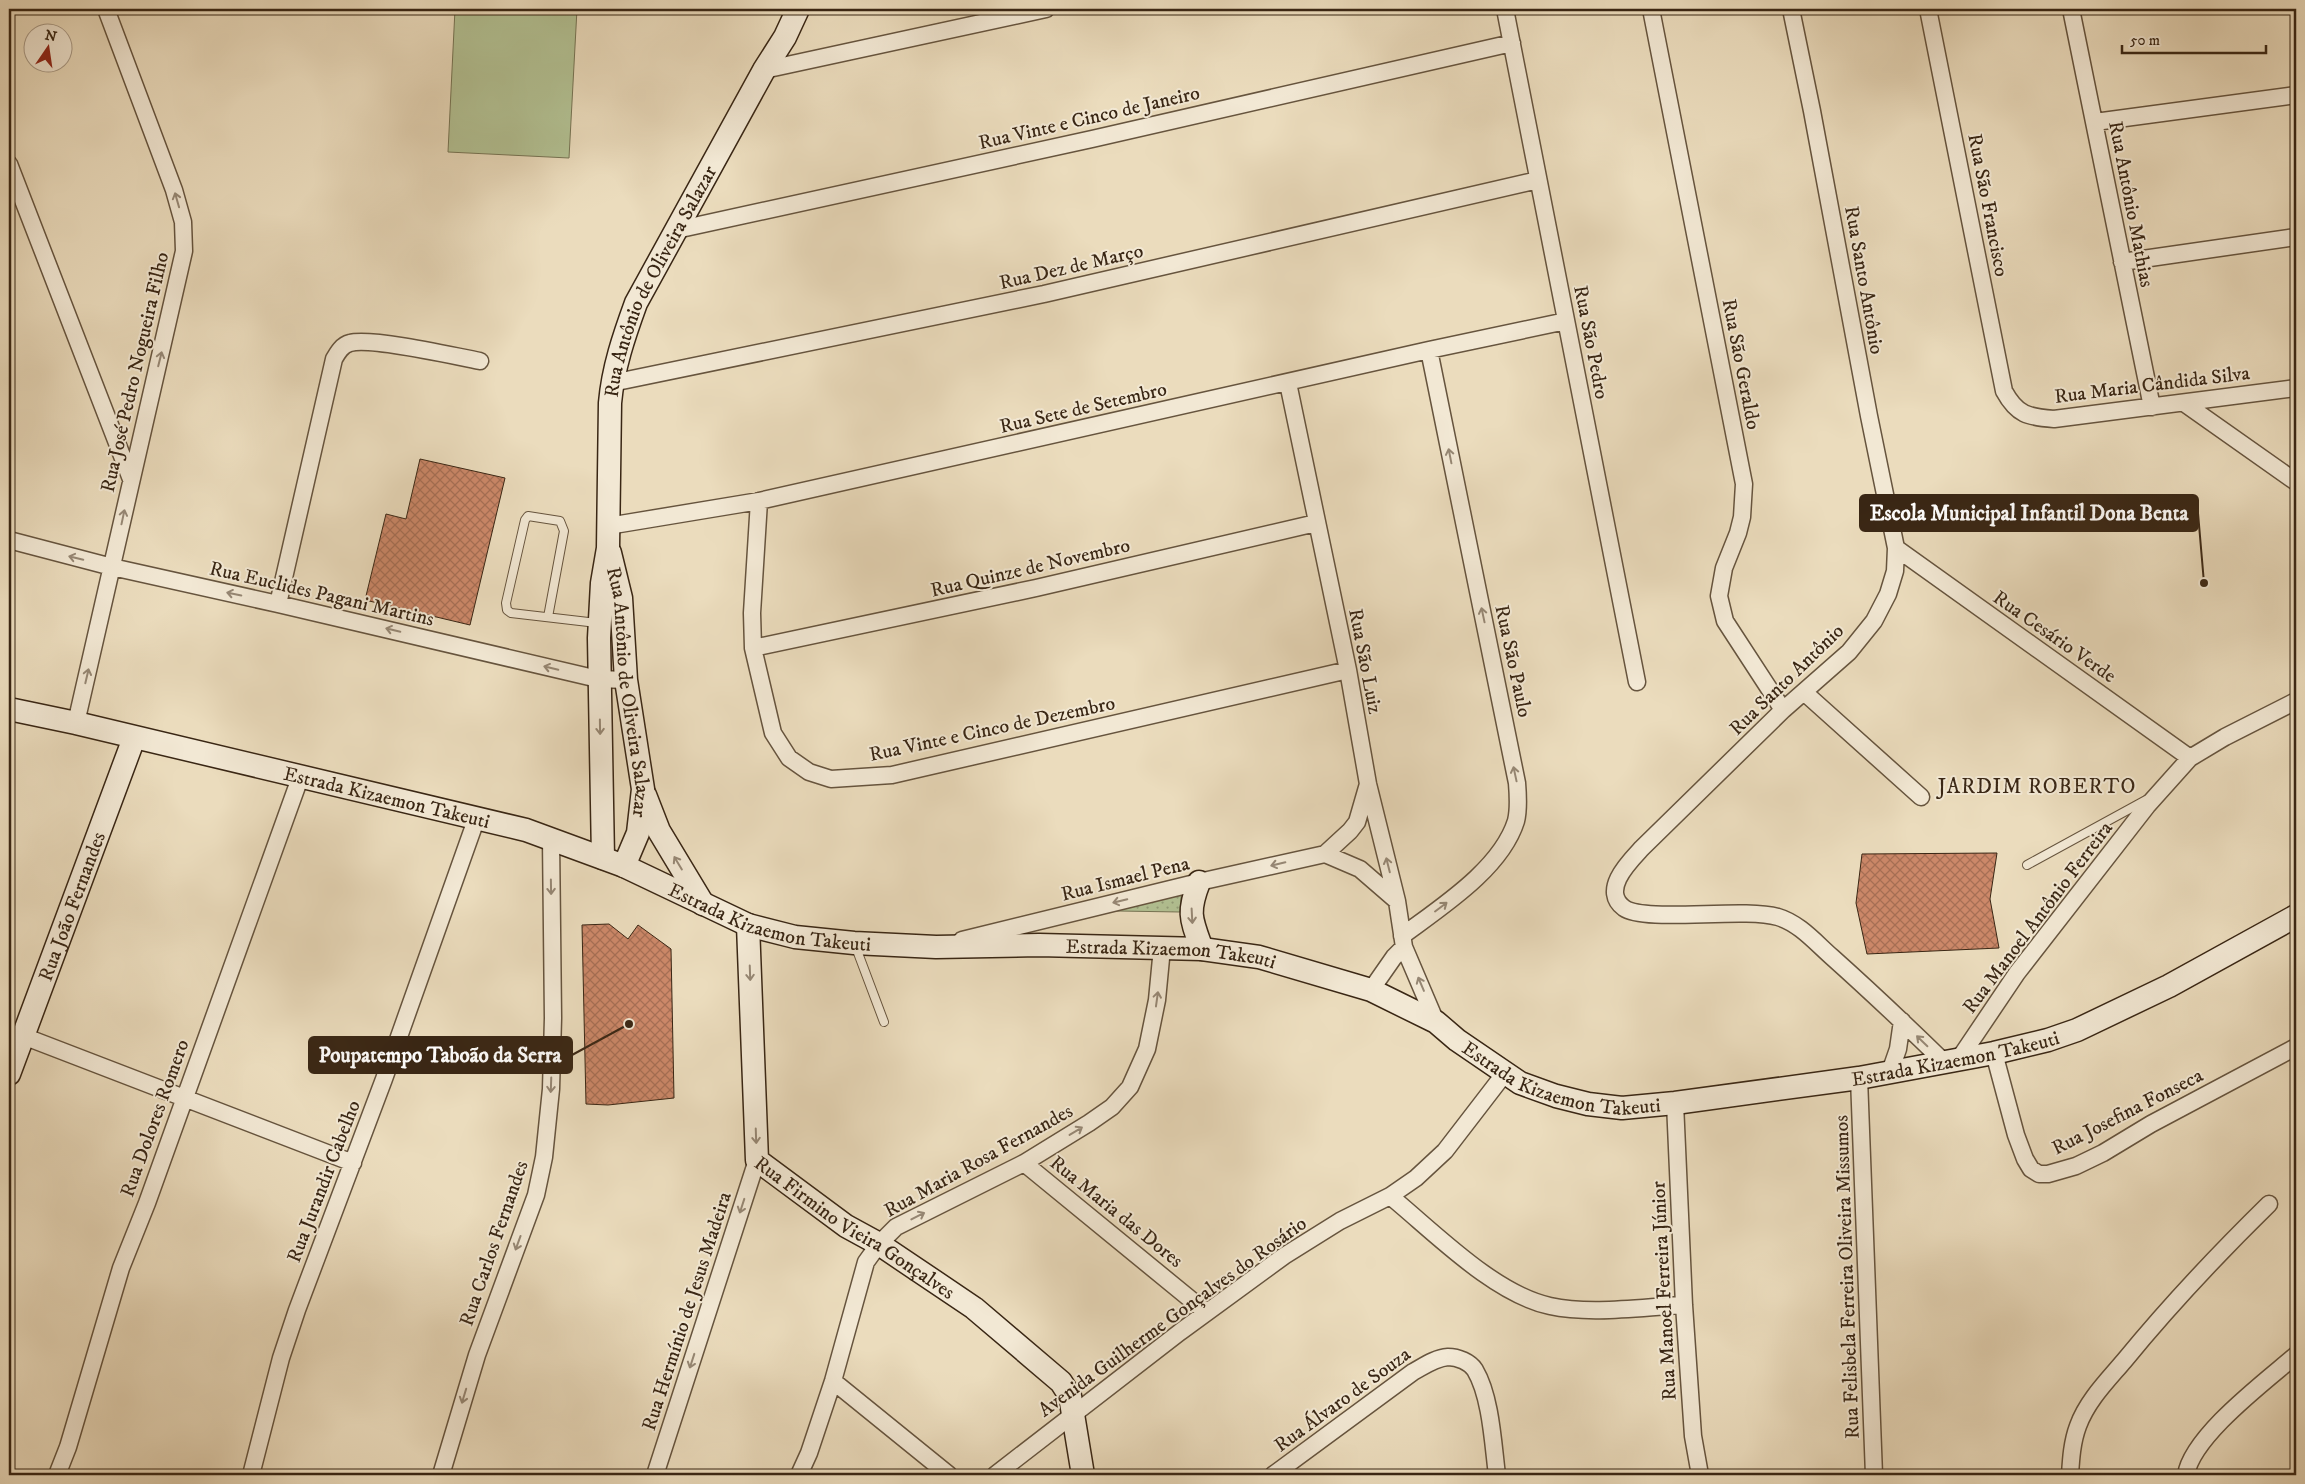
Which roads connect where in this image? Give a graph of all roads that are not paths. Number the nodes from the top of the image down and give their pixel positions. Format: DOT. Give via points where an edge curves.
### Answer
graph roads {
  1 [pos="106,9"];
  2 [pos="798,9"];
  3 [pos="815,9"];
  4 [pos="1046,9"];
  5 [pos="1505,9"];
  6 [pos="1651,9"];
  7 [pos="1791,9"];
  8 [pos="1928,9"];
  9 [pos="2071,9"];
  10 [pos="785,37"];
  11 [pos="1512,43"];
  12 [pos="764,70"];
  13 [pos="2296,95"];
  14 [pos="2095,122"];
  15 [pos="9,164"];
  16 [pos="1538,180"];
  17 [pos="676,230"];
  18 [pos="2296,237"];
  19 [pos="2122,262"];
  20 [pos="1566,321"];
  21 [pos="1429,350"];
  22 [pos="480,361"];
  23 [pos="612,383"];
  24 [pos="1288,383"];
  25 [pos="2296,388"];
  26 [pos="2184,403"];
  27 [pos="2152,407"];
  28 [pos="2014,408"];
  29 [pos="131,479"];
  30 [pos="2296,482"];
  31 [pos="760,501"];
  32 [pos="1316,523"];
  33 [pos="608,537"];
  34 [pos="9,540"];
  35 [pos="1896,548"];
  36 [pos="112,567"];
  37 [pos="278,604"];
  38 [pos="548,617"];
  39 [pos="600,623"];
  40 [pos="753,648"];
  41 [pos="1348,670"];
  42 [pos="598,679"];
  43 [pos="626,680"];
  44 [pos="1638,682"];
  45 [pos="1805,693"];
  46 [pos="2296,701"];
  47 [pos="9,709"];
  48 [pos="1783,710"];
  49 [pos="76,723"];
  50 [pos="134,738"];
  51 [pos="2190,758"];
  52 [pos="300,778"];
  53 [pos="1368,784"];
  54 [pos="643,789"];
  55 [pos="2156,795"];
  56 [pos="1921,797"];
  57 [pos="476,820"];
  58 [pos="550,839"];
  59 [pos="1325,854"];
  60 [pos="603,858"];
  61 [pos="2027,865"];
  62 [pos="624,866"];
  63 [pos="1199,882"];
  64 [pos="1397,901"];
  65 [pos="703,904"];
  66 [pos="2296,916"];
  67 [pos="748,925"];
  68 [pos="1403,942"];
  69 [pos="854,943"];
  70 [pos="936,947"];
  71 [pos="1162,948"];
  72 [pos="1202,949"];
  73 [pos="1371,990"];
  74 [pos="1902,1021"];
  75 [pos="884,1022"];
  76 [pos="1436,1022"];
  77 [pos="23,1036"];
  78 [pos="2296,1047"];
  79 [pos="1994,1053"];
  80 [pos="1951,1060"];
  81 [pos="1890,1072"];
  82 [pos="1505,1073"];
  83 [pos="9,1074"];
  84 [pos="1859,1078"];
  85 [pos="183,1097"];
  86 [pos="1675,1103"];
  87 [pos="757,1160"];
  88 [pos="353,1163"];
  89 [pos="1024,1163"];
  90 [pos="1390,1196"];
  91 [pos="2269,1204"];
  92 [pos="878,1244"];
  93 [pos="1684,1305"];
  94 [pos="1206,1312"];
  95 [pos="2296,1355"];
  96 [pos="833,1381"];
  97 [pos="1074,1415"];
  98 [pos="57,1475"];
  99 [pos="251,1475"];
  100 [pos="441,1475"];
  101 [pos="655,1475"];
  102 [pos="799,1475"];
  103 [pos="949,1475"];
  104 [pos="995,1475"];
  105 [pos="1082,1475"];
  106 [pos="1273,1475"];
  107 [pos="1497,1475"];
  108 [pos="1700,1475"];
  109 [pos="1874,1475"];
  110 [pos="2070,1475"];
  111 [pos="2186,1475"];
  29 -- 1 [label="street, Rua José Pedro Nogueira Filho, one-way" via="182,261 183,222"];
  2 -- 10 [label="main road, Rua Antônio de Oliveira Salazar"];
  3 -- 10 [label="main road, Rua Antônio de Oliveira Salazar"];
  4 -- 12 [label="street"];
  5 -- 11 [label="street, Rua São Pedro"];
  6 -- 48 [label="street, Rua São Geraldo" via="1744,484 1742,517 1724,568 1719,596 1725,621"];
  7 -- 35 [label="street, Rua Santo Antônio"];
  8 -- 28 [label="street, Rua São Francisco" via="2004,391"];
  9 -- 14 [label="street, Rua Antônio Mathias"];
  10 -- 12 [label="main road, Rua Antônio de Oliveira Salazar"];
  11 -- 16 [label="street, Rua São Pedro"];
  11 -- 17 [label="street, Rua Vinte e Cinco de Janeiro"];
  12 -- 17 [label="main road, Rua Antônio de Oliveira Salazar"];
  13 -- 14 [label="street"];
  14 -- 19 [label="street, Rua Antônio Mathias"];
  15 -- 29 [label="street"];
  16 -- 20 [label="street, Rua São Pedro"];
  16 -- 23 [label="street, Rua Dez de Março" via="1044,294"];
  17 -- 23 [label="main road, Rua Antônio de Oliveira Salazar" via="636,303"];
  18 -- 19 [label="street"];
  19 -- 27 [label="street, Rua Antônio Mathias"];
  20 -- 21 [label="street, Rua Sete de Setembro"];
  20 -- 44 [label="street, Rua São Pedro"];
  21 -- 24 [label="street, Rua Sete de Setembro"];
  68 -- 21 [label="street, Rua São Paulo, one-way" via="1492,861 1510,837 1518,800"];
  22 -- 37 [label="street" via="369,342 348,344 339,350 334,359"];
  23 -- 33 [label="main road, Rua Antônio de Oliveira Salazar"];
  24 -- 31 [label="street, Rua Sete de Setembro"];
  24 -- 32 [label="street, Rua São Luiz"];
  25 -- 26 [label="street, Rua Maria Cândida Silva"];
  26 -- 27 [label="street, Rua Maria Cândida Silva"];
  26 -- 30 [label="street"];
  27 -- 28 [label="street, Rua Maria Cândida Silva" via="2054,419 2038,418"];
  36 -- 29 [label="street, Rua José Pedro Nogueira Filho, one-way"];
  31 -- 33 [label="street, Rua Sete de Setembro"];
  31 -- 40 [label="street, Rua Vinte e Cinco de Dezembro" via="752,613"];
  32 -- 40 [label="street, Rua Quinze de Novembro" via="1036,588"];
  32 -- 41 [label="street, Rua São Luiz"];
  33 -- 39 [label="main road, Rua Antônio de Oliveira Salazar"];
  33 -- 43 [label="main road, Rua Antônio de Oliveira Salazar" via="621,598"];
  36 -- 34 [label="street, Rua Euclides Pagani Martins, one-way"];
  35 -- 45 [label="street, Rua Santo Antônio" via="1895,571 1874,621 1849,652"];
  35 -- 51 [label="street, Rua Cesário Verde"];
  37 -- 36 [label="street, Rua Euclides Pagani Martins, one-way"];
  49 -- 36 [label="street, Rua José Pedro Nogueira Filho, one-way"];
  42 -- 37 [label="street, Rua Euclides Pagani Martins, one-way"];
  38 -- 38 [label="lane" via="507,610 506,603 528,516 560,522 564,531"];
  38 -- 39 [label="lane"];
  39 -- 42 [label="main road, Rua Antônio de Oliveira Salazar"];
  40 -- 41 [label="street, Rua Vinte e Cinco de Dezembro" via="773,733 789,758 809,772 831,779 892,775"];
  41 -- 53 [label="street, Rua São Luiz"];
  42 -- 43 [label="street, Rua Euclides Pagani Martins"];
  42 -- 60 [label="main road, Rua Antônio de Oliveira Salazar, one-way"];
  43 -- 54 [label="main road, Rua Antônio de Oliveira Salazar"];
  45 -- 48 [label="street, Rua Santo Antônio"];
  45 -- 56 [label="street"];
  46 -- 51 [label="street, Rua Manoel Antônio Ferreira"];
  47 -- 49 [label="main road, Estrada Kizaemon Takeuti"];
  48 -- 74 [label="street, Rua Santo Antônio" via="1622,869 1615,885 1616,898 1624,908 1644,914 1758,914 1779,917 1798,927"];
  49 -- 50 [label="main road, Estrada Kizaemon Takeuti"];
  50 -- 52 [label="main road, Estrada Kizaemon Takeuti"];
  50 -- 77 [label="main road, Rua João Fernandes"];
  51 -- 55 [label="street, Rua Manoel Antônio Ferreira"];
  52 -- 57 [label="main road, Estrada Kizaemon Takeuti"];
  52 -- 85 [label="street, Rua Dolores Romero"];
  53 -- 59 [label="street" via="1357,822"];
  64 -- 53 [label="street, Rua São Luiz, one-way"];
  54 -- 62 [label="main road, Rua Antônio de Oliveira Salazar" via="638,833"];
  65 -- 54 [label="main road, one-way" via="659,831"];
  55 -- 61 [label="lane"];
  55 -- 80 [label="street, Rua Manoel Antônio Ferreira"];
  57 -- 58 [label="main road, Estrada Kizaemon Takeuti" via="526,830"];
  57 -- 88 [label="street, Rua Jurandir Cabelho"];
  58 -- 60 [label="main road, Estrada Kizaemon Takeuti"];
  58 -- 100 [label="street, Rua Carlos Fernandes, one-way" via="552,1054 544,1157 536,1195 477,1355"];
  59 -- 63 [label="street, Rua Ismael Pena, one-way"];
  59 -- 64 [label="street" via="1360,869"];
  60 -- 62 [label="main road, Estrada Kizaemon Takeuti"];
  62 -- 65 [label="main road, Estrada Kizaemon Takeuti"];
  63 -- 70 [label="street, Rua Ismael Pena, one-way"];
  63 -- 72 [label="main road, one-way" via="1192,900 1191,919"];
  64 -- 68 [label="street, Rua São Luiz"];
  65 -- 67 [label="main road, Estrada Kizaemon Takeuti"];
  66 -- 79 [label="main road, Estrada Kizaemon Takeuti" via="2169,986 2077,1030"];
  67 -- 69 [label="main road, Estrada Kizaemon Takeuti" via="795,936"];
  67 -- 87 [label="main road, Rua Firmino Vieira Gonçalves, one-way"];
  68 -- 73 [label="street"];
  76 -- 68 [label="street, Rua São Luiz, one-way"];
  69 -- 70 [label="main road, Estrada Kizaemon Takeuti"];
  69 -- 75 [label="lane"];
  70 -- 71 [label="main road, Estrada Kizaemon Takeuti"];
  71 -- 72 [label="main road, Estrada Kizaemon Takeuti"];
  89 -- 71 [label="street, Rua Maria Rosa Fernandes, one-way" via="1112,1107 1130,1087 1147,1049 1157,1000"];
  72 -- 73 [label="main road, Estrada Kizaemon Takeuti" via="1259,957"];
  73 -- 76 [label="main road, Estrada Kizaemon Takeuti"];
  80 -- 74 [label="street, Rua Santo Antônio, one-way"];
  74 -- 81 [label="street" via="1898,1049"];
  76 -- 82 [label="main road, Estrada Kizaemon Takeuti"];
  77 -- 83 [label="main road, Rua João Fernandes"];
  77 -- 85 [label="street"];
  78 -- 79 [label="street, Rua Josefina Fonseca" via="2102,1153 2076,1166 2048,1174 2039,1174 2031,1169 2025,1159"];
  79 -- 80 [label="main road, Estrada Kizaemon Takeuti"];
  80 -- 81 [label="main road, Estrada Kizaemon Takeuti"];
  81 -- 84 [label="main road, Estrada Kizaemon Takeuti"];
  82 -- 86 [label="main road, Estrada Kizaemon Takeuti" via="1556,1096 1588,1104 1622,1108"];
  82 -- 90 [label="street, Avenida Guilherme Gonçalves do Rosário" via="1445,1151 1416,1178"];
  84 -- 86 [label="main road, Estrada Kizaemon Takeuti"];
  84 -- 109 [label="street, Rua Felisbela Ferreira Oliveira Missumos"];
  85 -- 88 [label="street"];
  85 -- 98 [label="street, Rua Dolores Romero" via="121,1268"];
  86 -- 93 [label="street, Rua Manoel Ferreira Júnior"];
  87 -- 92 [label="main road, Rua Firmino Vieira Gonçalves" via="846,1226"];
  87 -- 101 [label="street, Rua Hermínio de Jesus Madeira, one-way"];
  88 -- 99 [label="street, Rua Jurandir Cabelho" via="281,1358"];
  92 -- 89 [label="street, Rua Maria Rosa Fernandes, one-way" via="896,1227"];
  89 -- 94 [label="street, Rua Maria das Dores"];
  90 -- 93 [label="street" via="1490,1278 1520,1297 1550,1306 1586,1309"];
  90 -- 94 [label="street, Avenida Guilherme Gonçalves do Rosário" via="1340,1221 1284,1256"];
  91 -- 110 [label="street" via="2218,1255 2094,1397 2073,1442"];
  92 -- 96 [label="street, Rua Maria Rosa Fernandes" via="866,1262"];
  92 -- 97 [label="main road, Rua Firmino Vieira Gonçalves" via="974,1308 1061,1382 1070,1396"];
  93 -- 108 [label="street, Rua Manoel Ferreira Júnior" via="1692,1436"];
  94 -- 97 [label="street, Avenida Guilherme Gonçalves do Rosário"];
  95 -- 111 [label="street" via="2210,1434 2193,1454"];
  96 -- 102 [label="street, Rua Maria Rosa Fernandes"];
  96 -- 103 [label="street"];
  97 -- 104 [label="street, Avenida Guilherme Gonçalves do Rosário"];
  97 -- 105 [label="main road, Rua Firmino Vieira Gonçalves"];
  106 -- 107 [label="street, Rua Álvaro de Souza" via="1413,1372 1434,1360 1449,1357 1459,1358 1475,1370 1487,1409"];
}
